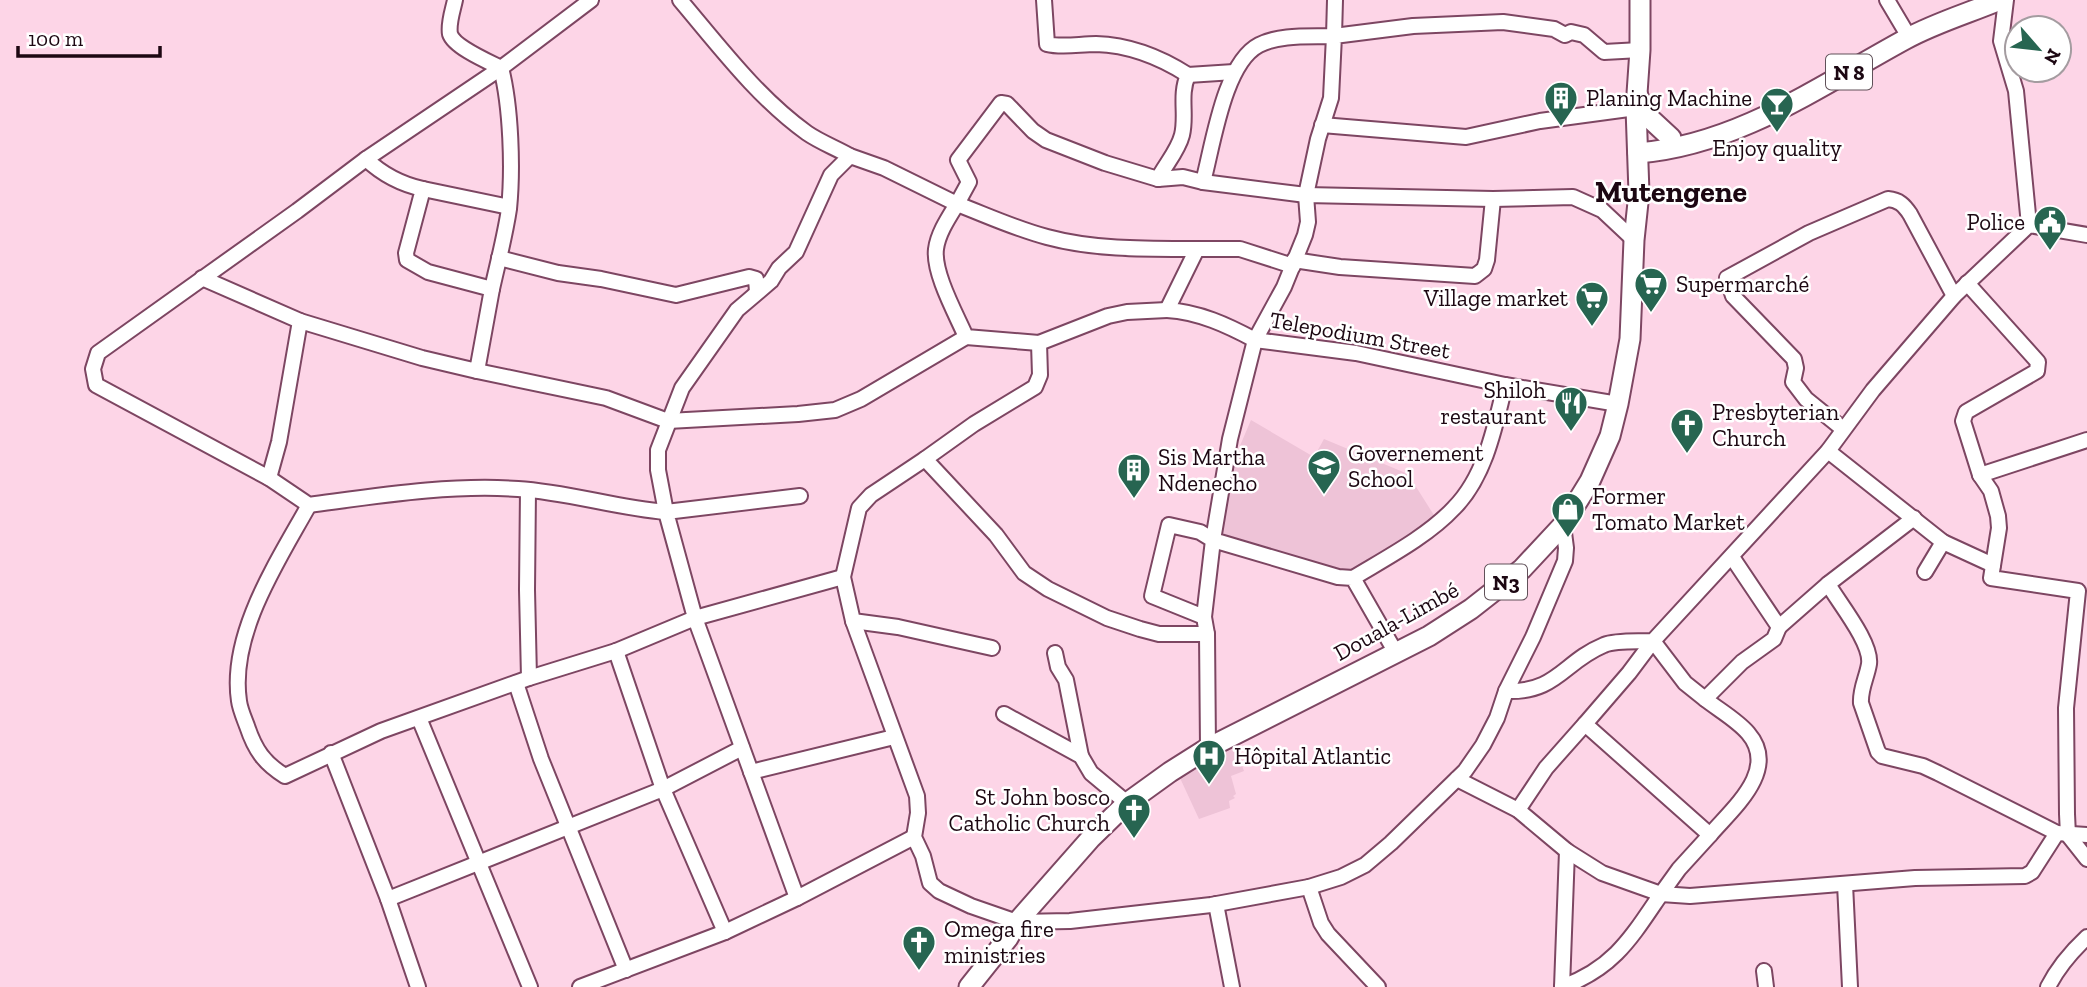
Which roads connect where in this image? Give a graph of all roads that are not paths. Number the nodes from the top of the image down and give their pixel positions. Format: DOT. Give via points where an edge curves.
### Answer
graph roads {
  1 [pos="455,0"];
  2 [pos="591,0"];
  3 [pos="680,0"];
  4 [pos="1044,0"];
  5 [pos="1335,0"];
  6 [pos="1640,0"];
  7 [pos="1887,0"];
  8 [pos="2000,0"];
  9 [pos="2006,0"];
  10 [pos="1334,36"];
  11 [pos="1909,37"];
  12 [pos="1640,50"];
  13 [pos="501,68"];
  14 [pos="1234,72"];
  15 [pos="1188,75"];
  16 [pos="1637,101"];
  17 [pos="1322,125"];
  18 [pos="1671,144"];
  19 [pos="1638,146"];
  20 [pos="850,156"];
  21 [pos="366,159"];
  22 [pos="1158,179"];
  23 [pos="1203,182"];
  24 [pos="423,189"];
  25 [pos="1639,193"];
  26 [pos="1306,195"];
  27 [pos="1493,199"];
  28 [pos="957,204"];
  29 [pos="509,207"];
  30 [pos="2029,225"];
  31 [pos="2087,235"];
  32 [pos="1634,240"];
  33 [pos="1197,249"];
  34 [pos="499,258"];
  35 [pos="1294,263"];
  36 [pos="202,278"];
  37 [pos="1967,284"];
  38 [pos="492,289"];
  39 [pos="757,292"];
  40 [pos="1954,296"];
  41 [pos="1167,310"];
  42 [pos="300,321"];
  43 [pos="966,337"];
  44 [pos="1255,340"];
  45 [pos="1039,343"];
  46 [pos="477,371"];
  47 [pos="1505,385"];
  48 [pos="1618,404"];
  49 [pos="668,421"];
  50 [pos="1843,429"];
  51 [pos="2087,440"];
  52 [pos="1828,451"];
  53 [pos="925,458"];
  54 [pos="1980,475"];
  55 [pos="269,478"];
  56 [pos="528,490"];
  57 [pos="800,496"];
  58 [pos="309,505"];
  59 [pos="666,512"];
  60 [pos="1914,519"];
  61 [pos="1563,525"];
  62 [pos="1213,540"];
  63 [pos="1943,542"];
  64 [pos="1732,557"];
  65 [pos="1993,565"];
  66 [pos="1925,572"];
  67 [pos="843,577"];
  68 [pos="1353,578"];
  69 [pos="1828,584"];
  70 [pos="2083,591"];
  71 [pos="1204,617"];
  72 [pos="695,618"];
  73 [pos="853,621"];
  74 [pos="1779,627"];
  75 [pos="1207,634"];
  76 [pos="1653,641"];
  77 [pos="992,648"];
  78 [pos="616,651"];
  79 [pos="1055,653"];
  80 [pos="1396,653"];
  81 [pos="522,680"];
  82 [pos="1506,691"];
  83 [pos="1705,699"];
  84 [pos="1004,714"];
  85 [pos="419,718"];
  86 [pos="1585,724"];
  87 [pos="894,737"];
  88 [pos="742,748"];
  89 [pos="1208,748"];
  90 [pos="331,753"];
  91 [pos="1081,756"];
  92 [pos="751,772"];
  93 [pos="1457,779"];
  94 [pos="663,789"];
  95 [pos="1127,803"];
  96 [pos="1518,810"];
  97 [pos="568,828"];
  98 [pos="2063,834"];
  99 [pos="1710,835"];
  100 [pos="2087,835"];
  101 [pos="914,837"];
  102 [pos="1567,851"];
  103 [pos="2087,859"];
  104 [pos="480,862"];
  105 [pos="1845,884"];
  106 [pos="1309,887"];
  107 [pos="1661,894"];
  108 [pos="797,898"];
  109 [pos="388,899"];
  110 [pos="1216,904"];
  111 [pos="1013,930"];
  112 [pos="725,932"];
  113 [pos="2087,937"];
  114 [pos="626,970"];
  115 [pos="1764,971"];
  116 [pos="418,987"];
  117 [pos="530,987"];
  118 [pos="580,987"];
  119 [pos="969,987"];
  120 [pos="1233,987"];
  121 [pos="1378,987"];
  122 [pos="1562,987"];
  123 [pos="1766,987"];
  124 [pos="1850,987"];
  125 [pos="2048,987"];
  1 -- 13 [label="street" via="450,36"];
  2 -- 13 [label="street"];
  3 -- 20 [label="street" via="780,109 807,133"];
  4 -- 15 [label="street" via="1047,44 1123,48 1153,56"];
  5 -- 10 [label="street, Telepodium Street"];
  6 -- 12 [label="highway, Douala-Limbé / N3"];
  7 -- 11 [label="street"];
  8 -- 11 [label="highway, N 8"];
  9 -- 30 [label="street" via="2001,41 2016,91"];
  10 -- 12 [label="street" via="1503,22 1584,35 1604,52"];
  10 -- 14 [label="street" via="1260,44 1244,56"];
  10 -- 17 [label="street, Telepodium Street" via="1331,98"];
  11 -- 18 [label="highway, N 8" via="1756,121 1696,141"];
  12 -- 16 [label="highway, Douala-Limbé / N3"];
  13 -- 21 [label="street"];
  13 -- 29 [label="street" via="506,86"];
  14 -- 15 [label="street"];
  14 -- 23 [label="street"];
  15 -- 22 [label="street" via="1182,134"];
  16 -- 17 [label="street" via="1466,137"];
  16 -- 18 [label="highway"];
  16 -- 19 [label="highway, Douala-Limbé / N3"];
  17 -- 26 [label="street, Telepodium Street"];
  18 -- 19 [label="highway, N 8"];
  18 -- 25 [label="highway"];
  19 -- 25 [label="highway, Douala-Limbé / N3"];
  20 -- 28 [label="street"];
  20 -- 39 [label="street" via="831,175 796,252"];
  21 -- 24 [label="street" via="390,178"];
  21 -- 36 [label="street"];
  22 -- 23 [label="street" via="1183,177"];
  22 -- 28 [label="street" via="1046,140 1001,103 958,160 969,182"];
  23 -- 26 [label="street"];
  24 -- 29 [label="street"];
  24 -- 38 [label="street" via="407,260 428,272"];
  25 -- 32 [label="highway, Douala-Limbé / N3"];
  26 -- 27 [label="street"];
  26 -- 35 [label="street, Telepodium Street" via="1308,222"];
  27 -- 32 [label="street" via="1573,197 1602,210"];
  27 -- 35 [label="street" via="1487,260 1475,276"];
  28 -- 33 [label="street" via="1029,232 1082,244"];
  28 -- 43 [label="street" via="943,227 936,258"];
  29 -- 34 [label="street"];
  30 -- 31 [label="street"];
  30 -- 37 [label="street"];
  32 -- 48 [label="highway, Douala-Limbé / N3" via="1630,339"];
  33 -- 35 [label="street" via="1240,249"];
  33 -- 41 [label="street"];
  34 -- 38 [label="street"];
  34 -- 39 [label="street" via="676,295 749,277 756,279"];
  35 -- 44 [label="street, Telepodium Street"];
  36 -- 42 [label="street"];
  36 -- 55 [label="street" via="98,353 93,369 96,386"];
  37 -- 40 [label="street"];
  37 -- 54 [label="street" via="2038,362 2037,371 1966,412"];
  38 -- 46 [label="street"];
  39 -- 49 [label="street" via="737,310 693,371"];
  40 -- 50 [label="street"];
  40 -- 50 [label="street" via="1910,214 1888,199 1810,233 1727,278 1733,296 1794,359 1793,382 1806,399"];
  41 -- 44 [label="street" via="1209,319"];
  41 -- 45 [label="street" via="1108,316"];
  42 -- 46 [label="street"];
  42 -- 55 [label="street"];
  43 -- 45 [label="street"];
  43 -- 49 [label="street" via="835,410"];
  44 -- 47 [label="street, Telepodium Street" via="1356,353"];
  44 -- 62 [label="street" via="1230,439"];
  45 -- 53 [label="street" via="1040,375 1035,387"];
  46 -- 49 [label="street" via="606,398"];
  47 -- 48 [label="street, Telepodium Street"];
  47 -- 68 [label="street" via="1485,454 1455,508"];
  48 -- 61 [label="highway, Douala-Limbé / N3" via="1590,481"];
  49 -- 59 [label="street" via="657,459"];
  50 -- 52 [label="street"];
  51 -- 54 [label="street"];
  52 -- 60 [label="street"];
  52 -- 64 [label="street"];
  53 -- 67 [label="street" via="859,508"];
  53 -- 75 [label="street" via="996,535 1024,573 1048,589 1140,629 1159,634"];
  54 -- 65 [label="street" via="1991,491 1998,516"];
  55 -- 58 [label="street"];
  56 -- 58 [label="street" via="419,492"];
  56 -- 59 [label="street"];
  56 -- 81 [label="street"];
  57 -- 59 [label="street"];
  58 -- 90 [label="street" via="271,572 243,640 237,681 239,703 259,756 269,767 285,776"];
  59 -- 72 [label="street"];
  60 -- 63 [label="street"];
  60 -- 69 [label="street"];
  61 -- 80 [label="highway, Douala-Limbé / N3" via="1522,569 1471,609"];
  61 -- 82 [label="street" via="1564,561"];
  62 -- 68 [label="street"];
  62 -- 71 [label="street"];
  62 -- 71 [label="street" via="1169,525 1151,594"];
  63 -- 65 [label="street"];
  63 -- 66 [label="street"];
  64 -- 74 [label="street"];
  64 -- 76 [label="street"];
  65 -- 70 [label="street" via="1991,578"];
  67 -- 72 [label="street"];
  67 -- 73 [label="street"];
  68 -- 80 [label="street"];
  69 -- 74 [label="street"];
  69 -- 98 [label="street" via="1867,647 1869,663 1861,703 1878,752 1938,773"];
  70 -- 98 [label="street" via="2066,708"];
  71 -- 75 [label="street"];
  72 -- 78 [label="street"];
  72 -- 88 [label="street"];
  73 -- 77 [label="street"];
  73 -- 87 [label="street"];
  74 -- 83 [label="street" via="1774,639 1742,662"];
  75 -- 89 [label="street"];
  76 -- 82 [label="street" via="1606,644 1548,684 1534,690"];
  76 -- 83 [label="street" via="1685,683"];
  76 -- 86 [label="street"];
  78 -- 81 [label="street"];
  78 -- 94 [label="street"];
  79 -- 91 [label="street" via="1068,687"];
  80 -- 89 [label="highway, Douala-Limbé / N3"];
  81 -- 85 [label="street"];
  81 -- 97 [label="street" via="541,759"];
  82 -- 93 [label="street" via="1483,745"];
  83 -- 99 [label="street" via="1749,734 1757,759 1751,788"];
  84 -- 91 [label="street"];
  85 -- 90 [label="street"];
  85 -- 104 [label="street"];
  86 -- 96 [label="street" via="1546,768"];
  86 -- 99 [label="street"];
  87 -- 92 [label="street"];
  87 -- 101 [label="street" via="916,796"];
  88 -- 92 [label="street"];
  88 -- 94 [label="street"];
  89 -- 95 [label="highway, Douala-Limbé / N3"];
  90 -- 109 [label="street"];
  91 -- 95 [label="street" via="1091,773"];
  92 -- 108 [label="street"];
  93 -- 96 [label="street"];
  93 -- 106 [label="street" via="1365,865"];
  94 -- 97 [label="street"];
  94 -- 112 [label="street"];
  95 -- 111 [label="highway, Douala-Limbé / N3"];
  96 -- 102 [label="street"];
  97 -- 104 [label="street"];
  97 -- 114 [label="street"];
  98 -- 100 [label="street"];
  98 -- 103 [label="street"];
  98 -- 105 [label="street" via="2025,876"];
  99 -- 107 [label="street"];
  101 -- 108 [label="street"];
  101 -- 111 [label="street" via="930,883"];
  102 -- 107 [label="street" via="1602,873"];
  102 -- 122 [label="street"];
  104 -- 109 [label="street"];
  104 -- 117 [label="street"];
  105 -- 107 [label="street" via="1690,897"];
  105 -- 124 [label="street"];
  106 -- 110 [label="street"];
  106 -- 121 [label="street" via="1328,934"];
  107 -- 122 [label="street" via="1620,952 1585,979"];
  108 -- 112 [label="street"];
  109 -- 116 [label="street"];
  110 -- 111 [label="street"];
  110 -- 120 [label="street"];
  111 -- 119 [label="highway, Douala-Limbé / N3"];
  112 -- 114 [label="street"];
  113 -- 125 [label="street" via="2069,954"];
  114 -- 118 [label="street"];
  115 -- 123 [label="street"];
}
